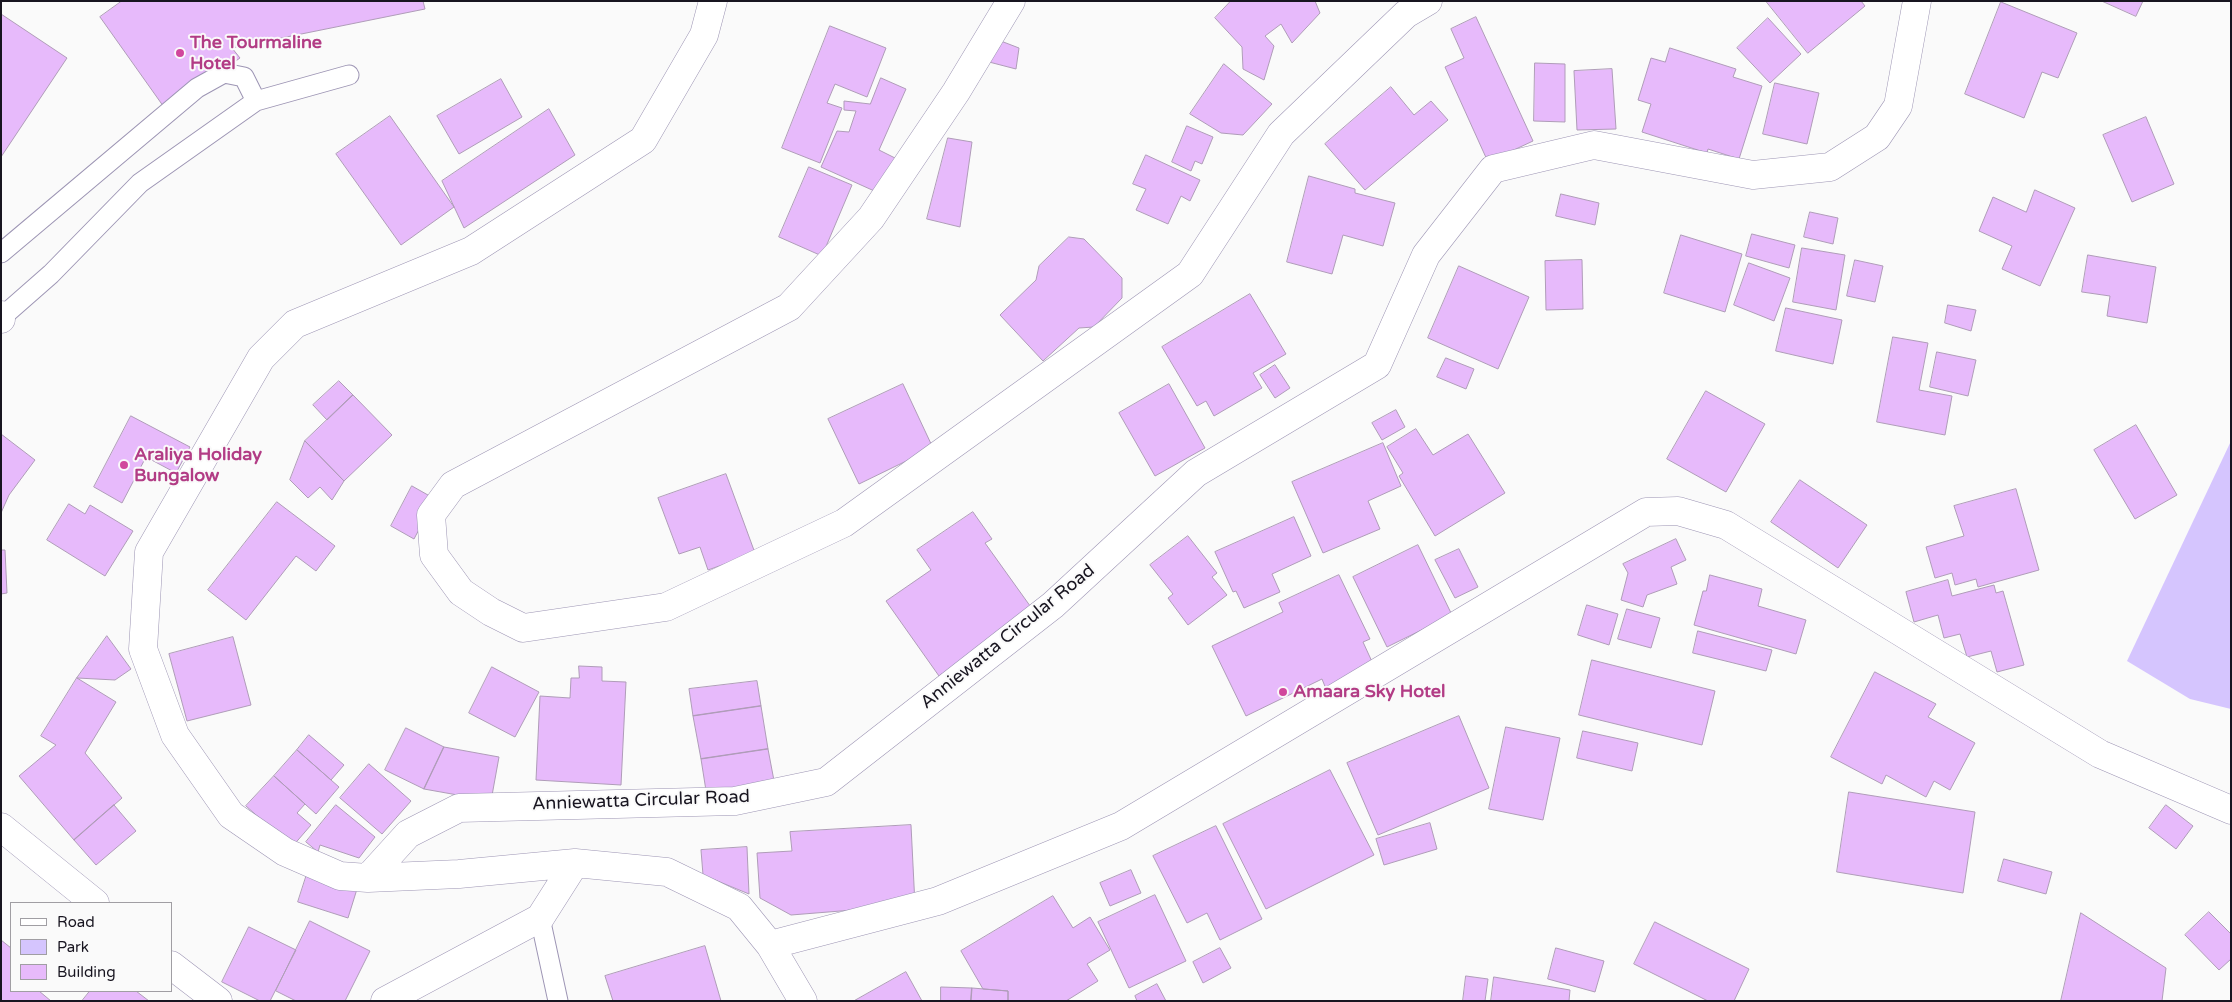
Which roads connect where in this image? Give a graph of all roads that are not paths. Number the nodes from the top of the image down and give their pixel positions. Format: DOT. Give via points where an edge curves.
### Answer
graph roads {
  1 [pos="713,1"];
  2 [pos="1011,1"];
  3 [pos="1428,1"];
  4 [pos="1917,1"];
  5 [pos="349,75"];
  6 [pos="256,101"];
  7 [pos="1,253"];
  8 [pos="2,317"];
  9 [pos="2231,810"];
  10 [pos="1,827"];
  11 [pos="575,863"];
  12 [pos="368,878"];
  13 [pos="94,902"];
  14 [pos="540,918"];
  15 [pos="770,945"];
  16 [pos="172,966"];
  17 [pos="218,1001"];
  18 [pos="385,1001"];
  19 [pos="558,1001"];
  20 [pos="803,1001"];
  1 -- 12 [label="street" via="704,35 643,140 471,251 295,324 261,358 149,552 142,649 175,735 231,816 285,852 340,876"];
  2 -- 3 [label="street" via="956,92 871,218 789,307 453,485 431,514 434,555 461,592 523,628 666,607 844,523 1190,274 1281,134 1406,14"];
  4 -- 12 [label="street, Anniewatta Circular Road" via="1898,106 1877,137 1830,167 1753,175 1594,145 1493,169 1426,255 1377,365 1196,472 1053,604 826,782 735,801 459,808 408,834"];
  5 -- 6 [label="lane"];
  6 -- 7 [label="lane" via="244,77 224,73 197,88"];
  6 -- 8 [label="lane" via="140,183 51,274"];
  9 -- 15 [label="street" via="2100,754 1726,525 1678,511 1646,512 1121,826 938,901"];
  10 -- 13 [label="street"];
  11 -- 12 [label="street" via="459,874"];
  11 -- 14 [label="street"];
  11 -- 15 [label="street" via="667,872 739,907"];
  14 -- 18 [label="street"];
  14 -- 19 [label="lane"];
  15 -- 20 [label="street"];
  16 -- 17 [label="street"];
}
